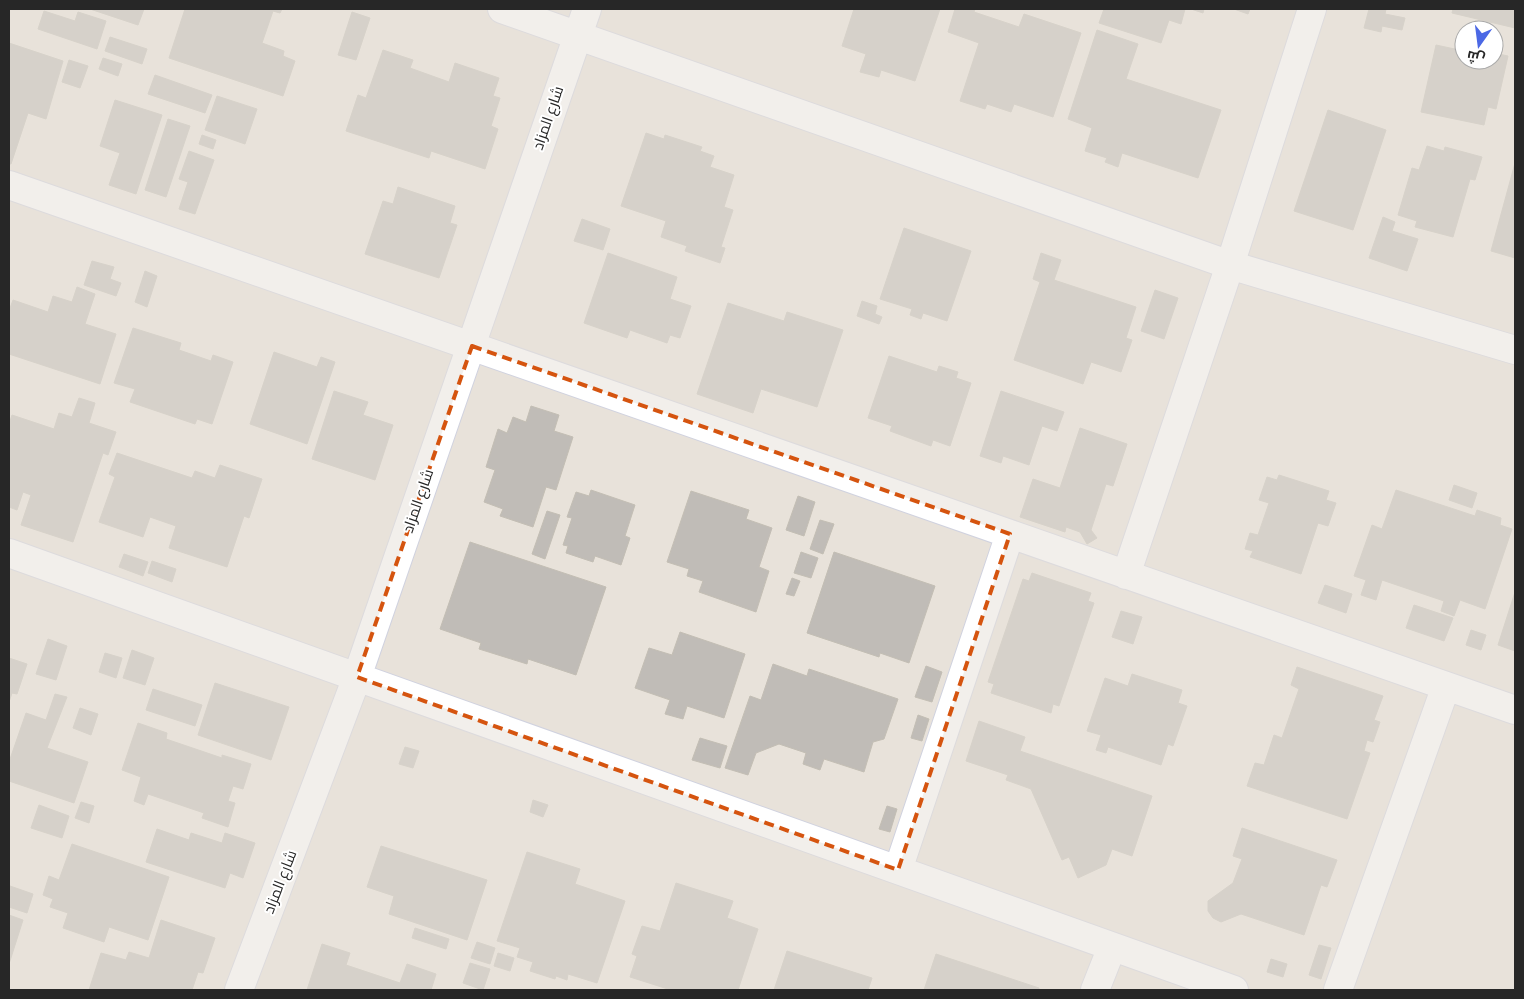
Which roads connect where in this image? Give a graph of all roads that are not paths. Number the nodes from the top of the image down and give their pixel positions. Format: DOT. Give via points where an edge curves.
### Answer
graph roads {
  1 [pos="502,9"];
  2 [pos="587,9"];
  3 [pos="1312,9"];
  4 [pos="576,35"];
  5 [pos="9,185"];
  6 [pos="1230,266"];
  7 [pos="472,346"];
  8 [pos="1515,350"];
  9 [pos="1010,534"];
  10 [pos="9,553"];
  11 [pos="1126,575"];
  12 [pos="357,677"];
  13 [pos="1446,686"];
  14 [pos="1515,710"];
  15 [pos="898,870"];
  16 [pos="1112,947"];
  17 [pos="240,990"];
  18 [pos="1095,990"];
  19 [pos="1234,990"];
  20 [pos="1338,990"];
  1 -- 4 [label="street"];
  2 -- 4 [label="street, شارع المزاد"];
  3 -- 6 [label="street"];
  4 -- 6 [label="street"];
  4 -- 7 [label="street, شارع المزاد"];
  5 -- 7 [label="street"];
  6 -- 8 [label="street"];
  6 -- 11 [label="street"];
  7 -- 9 [label="street"];
  7 -- 12 [label="street, شارع المزاد"];
  9 -- 11 [label="street"];
  9 -- 15 [label="street"];
  10 -- 12 [label="street"];
  11 -- 13 [label="street"];
  12 -- 15 [label="street"];
  12 -- 17 [label="street, شارع المزاد"];
  13 -- 14 [label="street"];
  13 -- 20 [label="street"];
  15 -- 16 [label="street"];
  16 -- 18 [label="street"];
  16 -- 19 [label="street"];
}
